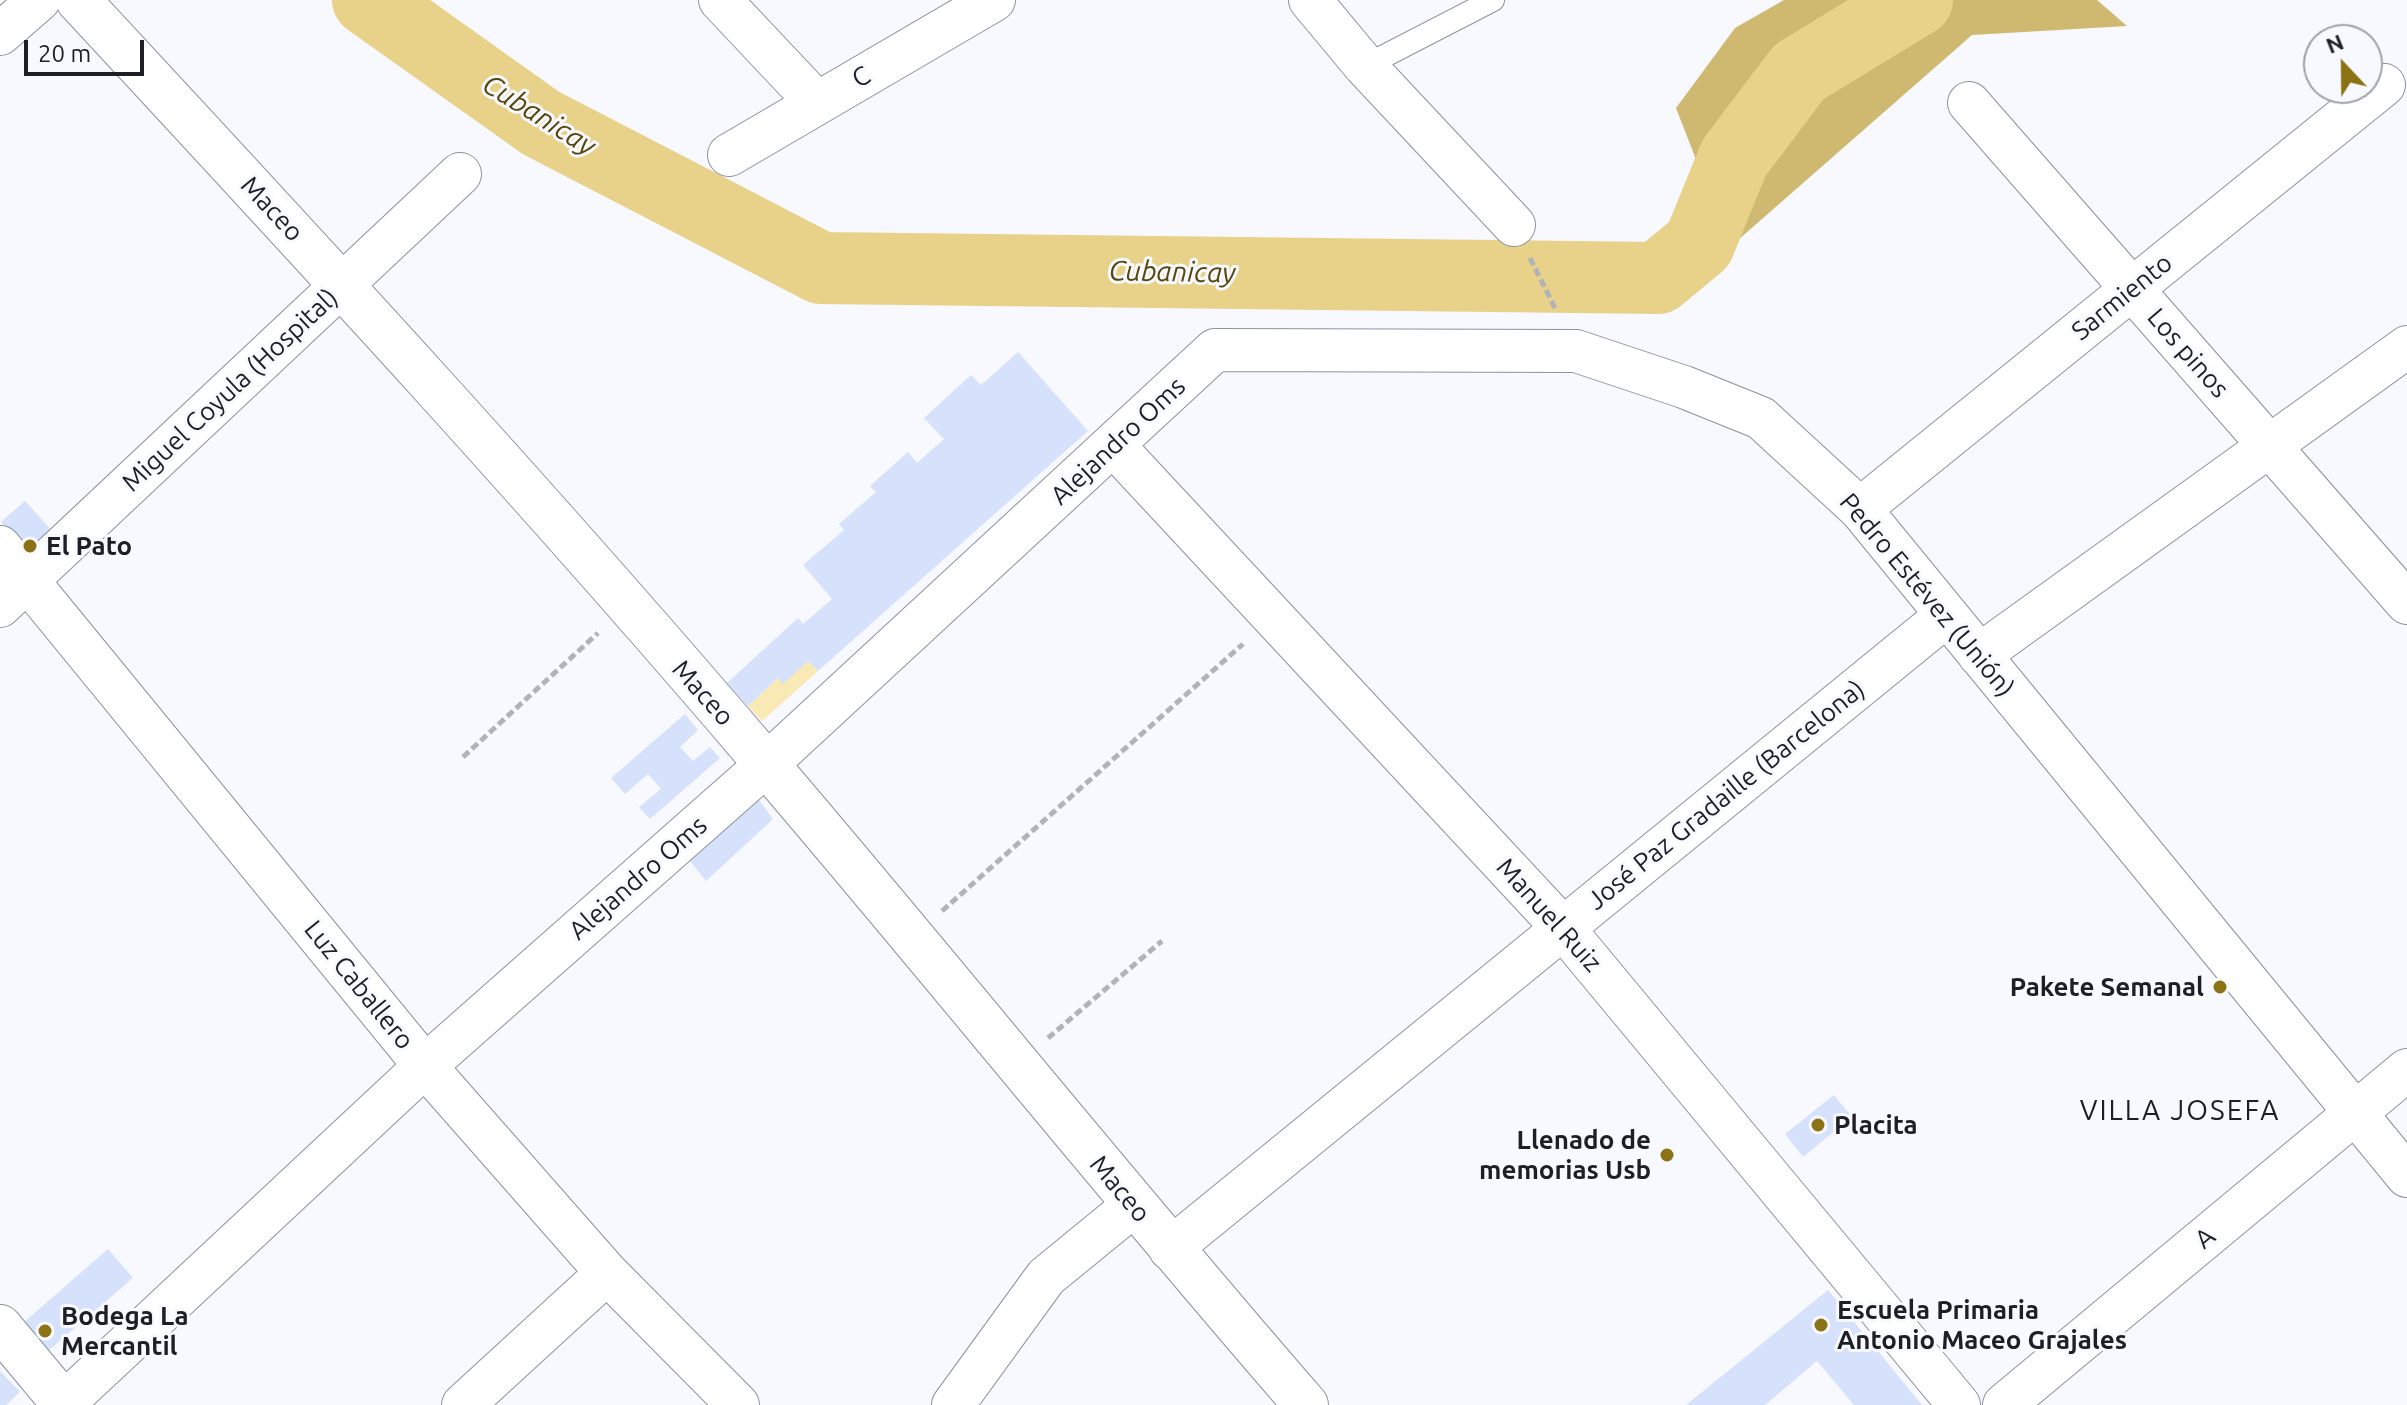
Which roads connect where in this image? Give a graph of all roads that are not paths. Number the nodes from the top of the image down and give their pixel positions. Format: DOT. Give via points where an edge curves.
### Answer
graph roads {
  1 [pos="39,0"];
  2 [pos="78,0"];
  3 [pos="720,0"];
  4 [pos="994,0"];
  5 [pos="1310,0"];
  6 [pos="1493,0"];
  7 [pos="0,34"];
  8 [pos="1365,66"];
  9 [pos="2384,85"];
  10 [pos="817,103"];
  11 [pos="1969,103"];
  12 [pos="729,155"];
  13 [pos="460,174"];
  14 [pos="1514,225"];
  15 [pos="343,285"];
  16 [pos="2132,289"];
  17 [pos="2407,347"];
  18 [pos="1215,350"];
  19 [pos="1114,446"];
  20 [pos="2269,446"];
  21 [pos="1860,509"];
  22 [pos="0,547"];
  23 [pos="14,592"];
  24 [pos="2407,603"];
  25 [pos="1947,615"];
  26 [pos="1979,655"];
  27 [pos="767,764"];
  28 [pos="1563,928"];
  29 [pos="425,1066"];
  30 [pos="2407,1070"];
  31 [pos="2355,1113"];
  32 [pos="2407,1176"];
  33 [pos="1134,1205"];
  34 [pos="1170,1249"];
  35 [pos="607,1273"];
  36 [pos="0,1327"];
  37 [pos="63,1404"];
  38 [pos="463,1405"];
  39 [pos="738,1405"];
  40 [pos="953,1405"];
  41 [pos="1306,1405"];
  42 [pos="1959,1405"];
  43 [pos="2004,1405"];
  1 -- 7 [label="street"];
  2 -- 15 [label="main road, Maceo"];
  3 -- 10 [label="street"];
  4 -- 10 [label="street, C"];
  5 -- 8 [label="street"];
  6 -- 8 [label="lane"];
  8 -- 14 [label="street"];
  9 -- 16 [label="street, Sarmiento"];
  10 -- 12 [label="street, C"];
  11 -- 16 [label="street, Los pinos"];
  13 -- 15 [label="street, Miguel Coyula (Hospital)"];
  15 -- 23 [label="street, Miguel Coyula (Hospital)"];
  15 -- 27 [label="main road, Maceo"];
  16 -- 20 [label="street, Los pinos"];
  16 -- 21 [label="street, Sarmiento"];
  17 -- 20 [label="street"];
  18 -- 19 [label="street, Alejandro Oms"];
  18 -- 21 [label="street, Pedro Estévez (Unión)" via="1576,351 1761,418"];
  19 -- 27 [label="street, Alejandro Oms"];
  19 -- 28 [label="street, Manuel Ruiz"];
  20 -- 24 [label="street, Los pinos"];
  20 -- 26 [label="street"];
  21 -- 25 [label="street, Pedro Estévez (Unión)"];
  22 -- 23 [label="street, Luz Caballero"];
  23 -- 29 [label="street, Luz Caballero"];
  25 -- 26 [label="street, Pedro Estévez (Unión)"];
  25 -- 28 [label="street, José Paz Gradaille (Barcelona)"];
  26 -- 31 [label="street, Pedro Estévez (Unión)"];
  27 -- 29 [label="street, Alejandro Oms"];
  27 -- 33 [label="main road, Maceo"];
  28 -- 34 [label="street, José Paz Gradaille (Barcelona)"];
  28 -- 42 [label="street, Manuel Ruiz"];
  29 -- 35 [label="street, Luz Caballero"];
  29 -- 37 [label="street, Alejandro Oms"];
  30 -- 31 [label="street, A"];
  31 -- 32 [label="street, Pedro Estévez (Unión)"];
  31 -- 43 [label="street, A"];
  33 -- 34 [label="main road, Maceo"];
  33 -- 40 [label="street" via="1046,1277"];
  34 -- 41 [label="main road, Maceo"];
  35 -- 38 [label="street"];
  35 -- 39 [label="street, Luz Caballero"];
  36 -- 37 [label="main road"];
}
